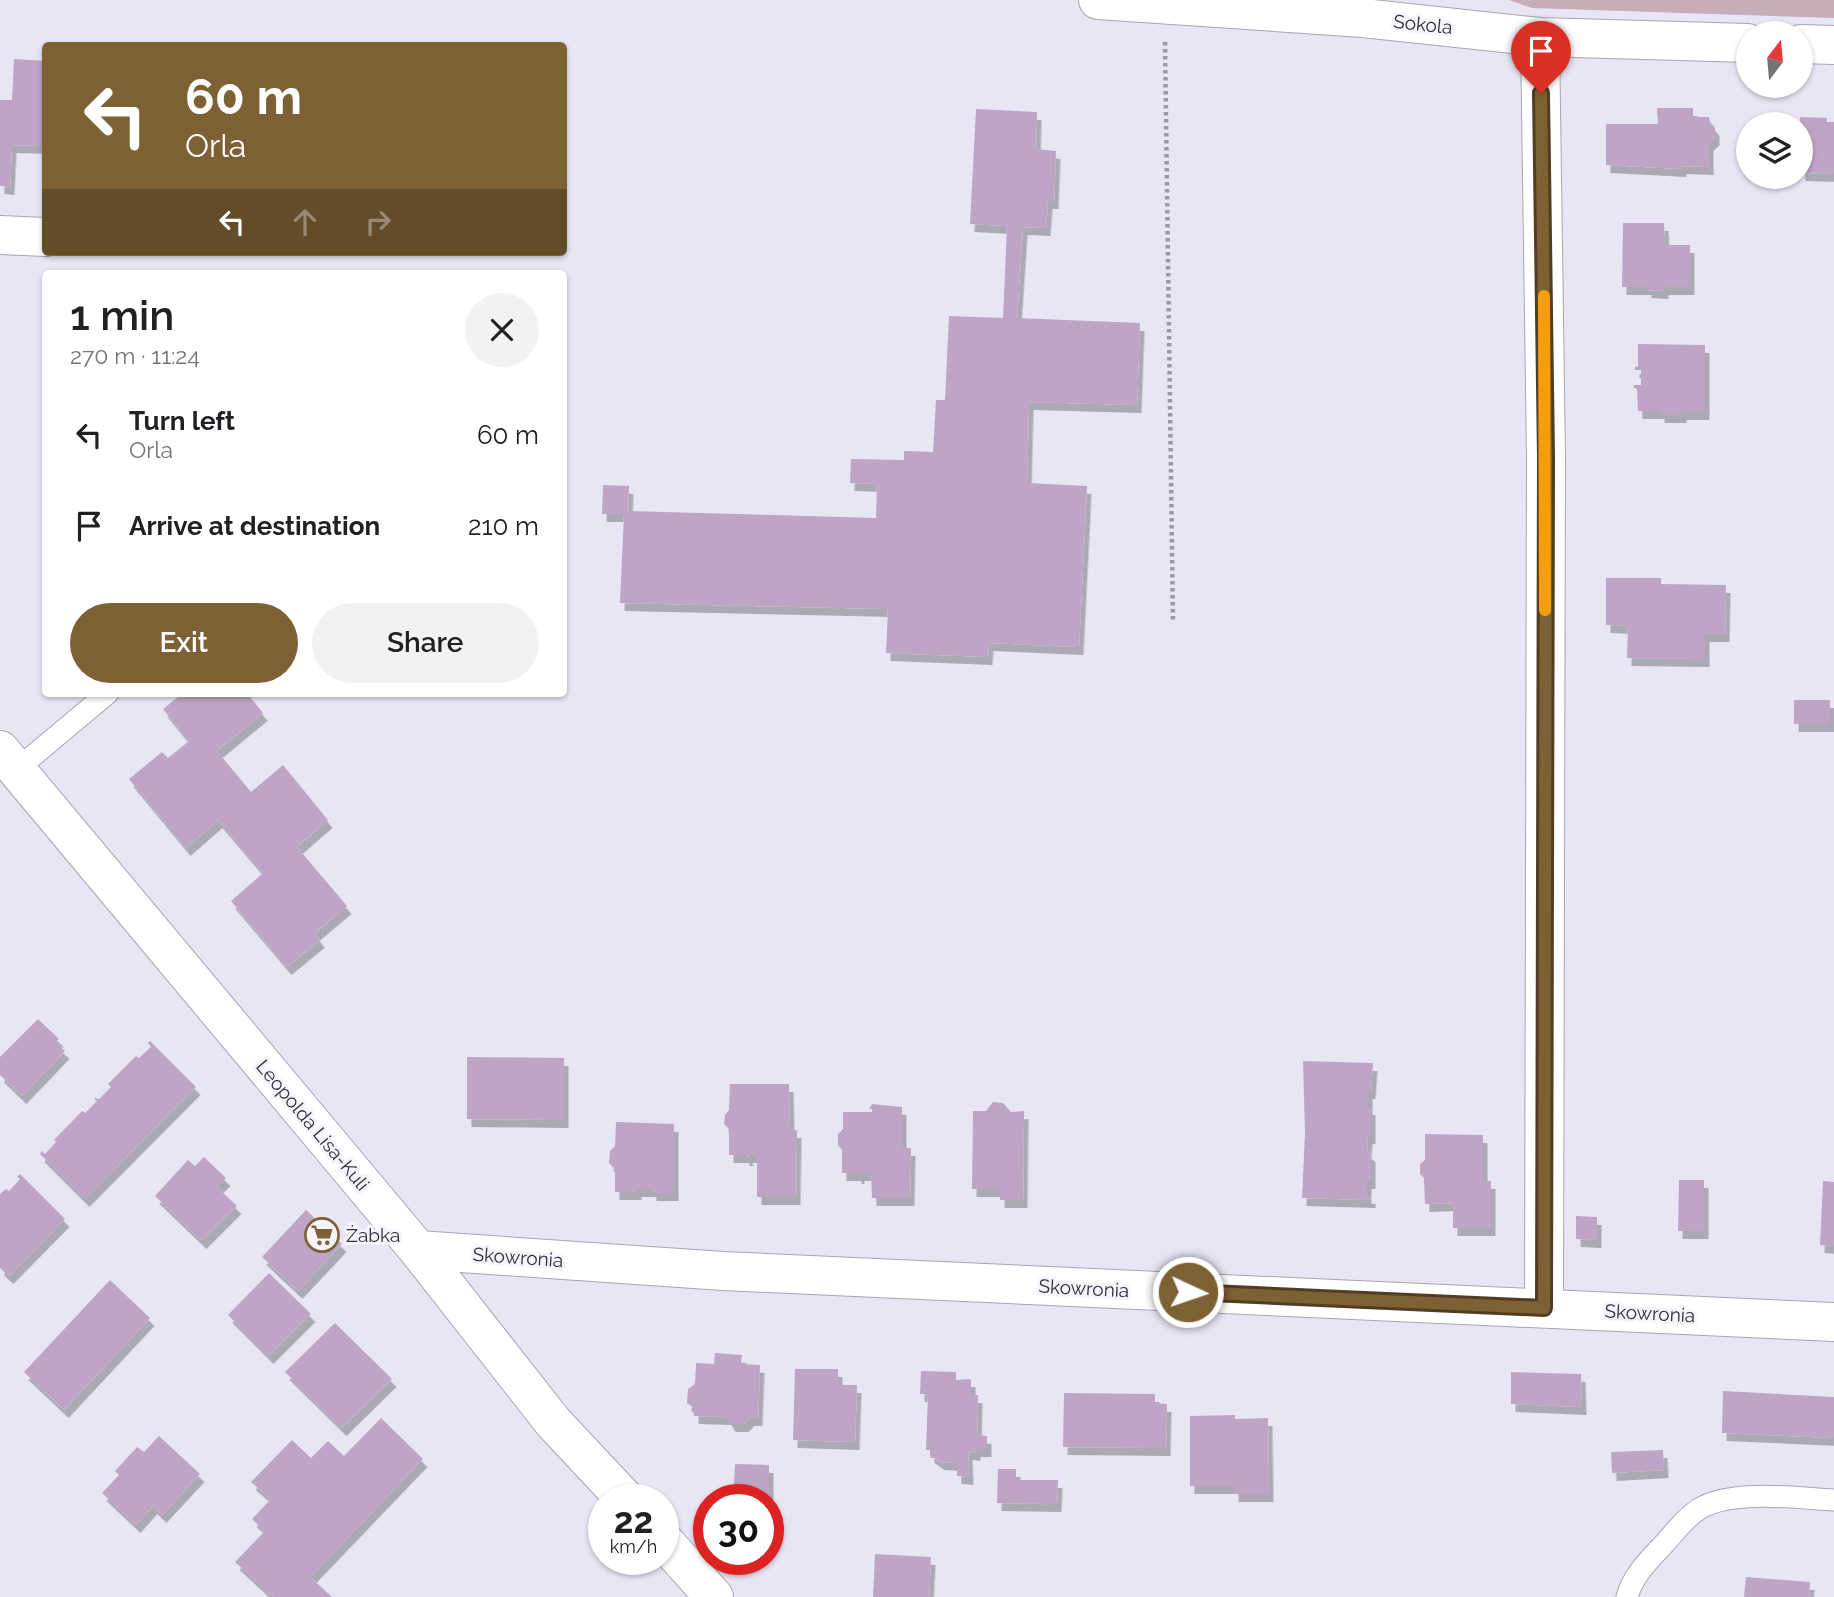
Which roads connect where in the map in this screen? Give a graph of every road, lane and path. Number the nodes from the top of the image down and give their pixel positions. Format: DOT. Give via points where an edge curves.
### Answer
graph roads {
  1 [pos="1098,0"];
  2 [pos="1164,3"];
  3 [pos="1395,10"];
  4 [pos="1541,37"];
  5 [pos="1736,43"];
  6 [pos="1813,44"];
  7 [pos="1834,45"];
  8 [pos="0,235"];
  9 [pos="42,237"];
  10 [pos="1173,623"];
  11 [pos="102,697"];
  12 [pos="8,760"];
  13 [pos="418,1250"];
  14 [pos="1544,1308"];
  15 [pos="1834,1322"];
  16 [pos="611,1484"];
  17 [pos="1834,1500"];
  18 [pos="679,1558"];
  19 [pos="714,1597"];
  20 [pos="1628,1597"];
  1 -- 2 [label="street, Sokola"];
  2 -- 3 [label="street, Sokola"];
  2 -- 10 [label="path"];
  3 -- 4 [label="street, Sokola"];
  4 -- 5 [label="street, Sokola"];
  4 -- 14 [label="street" via="1546,457"];
  6 -- 7 [label="street"];
  8 -- 9 [label="street"];
  11 -- 12 [label="lane"];
  12 -- 13 [label="street, Leopolda Lisa-Kuli"];
  13 -- 14 [label="street, Skowronia" via="723,1271"];
  13 -- 16 [label="street, Leopolda Lisa-Kuli" via="553,1422"];
  14 -- 15 [label="street, Skowronia"];
  17 -- 20 [label="lane" via="1753,1496 1699,1508 1644,1564"];
  18 -- 19 [label="street"];
}
